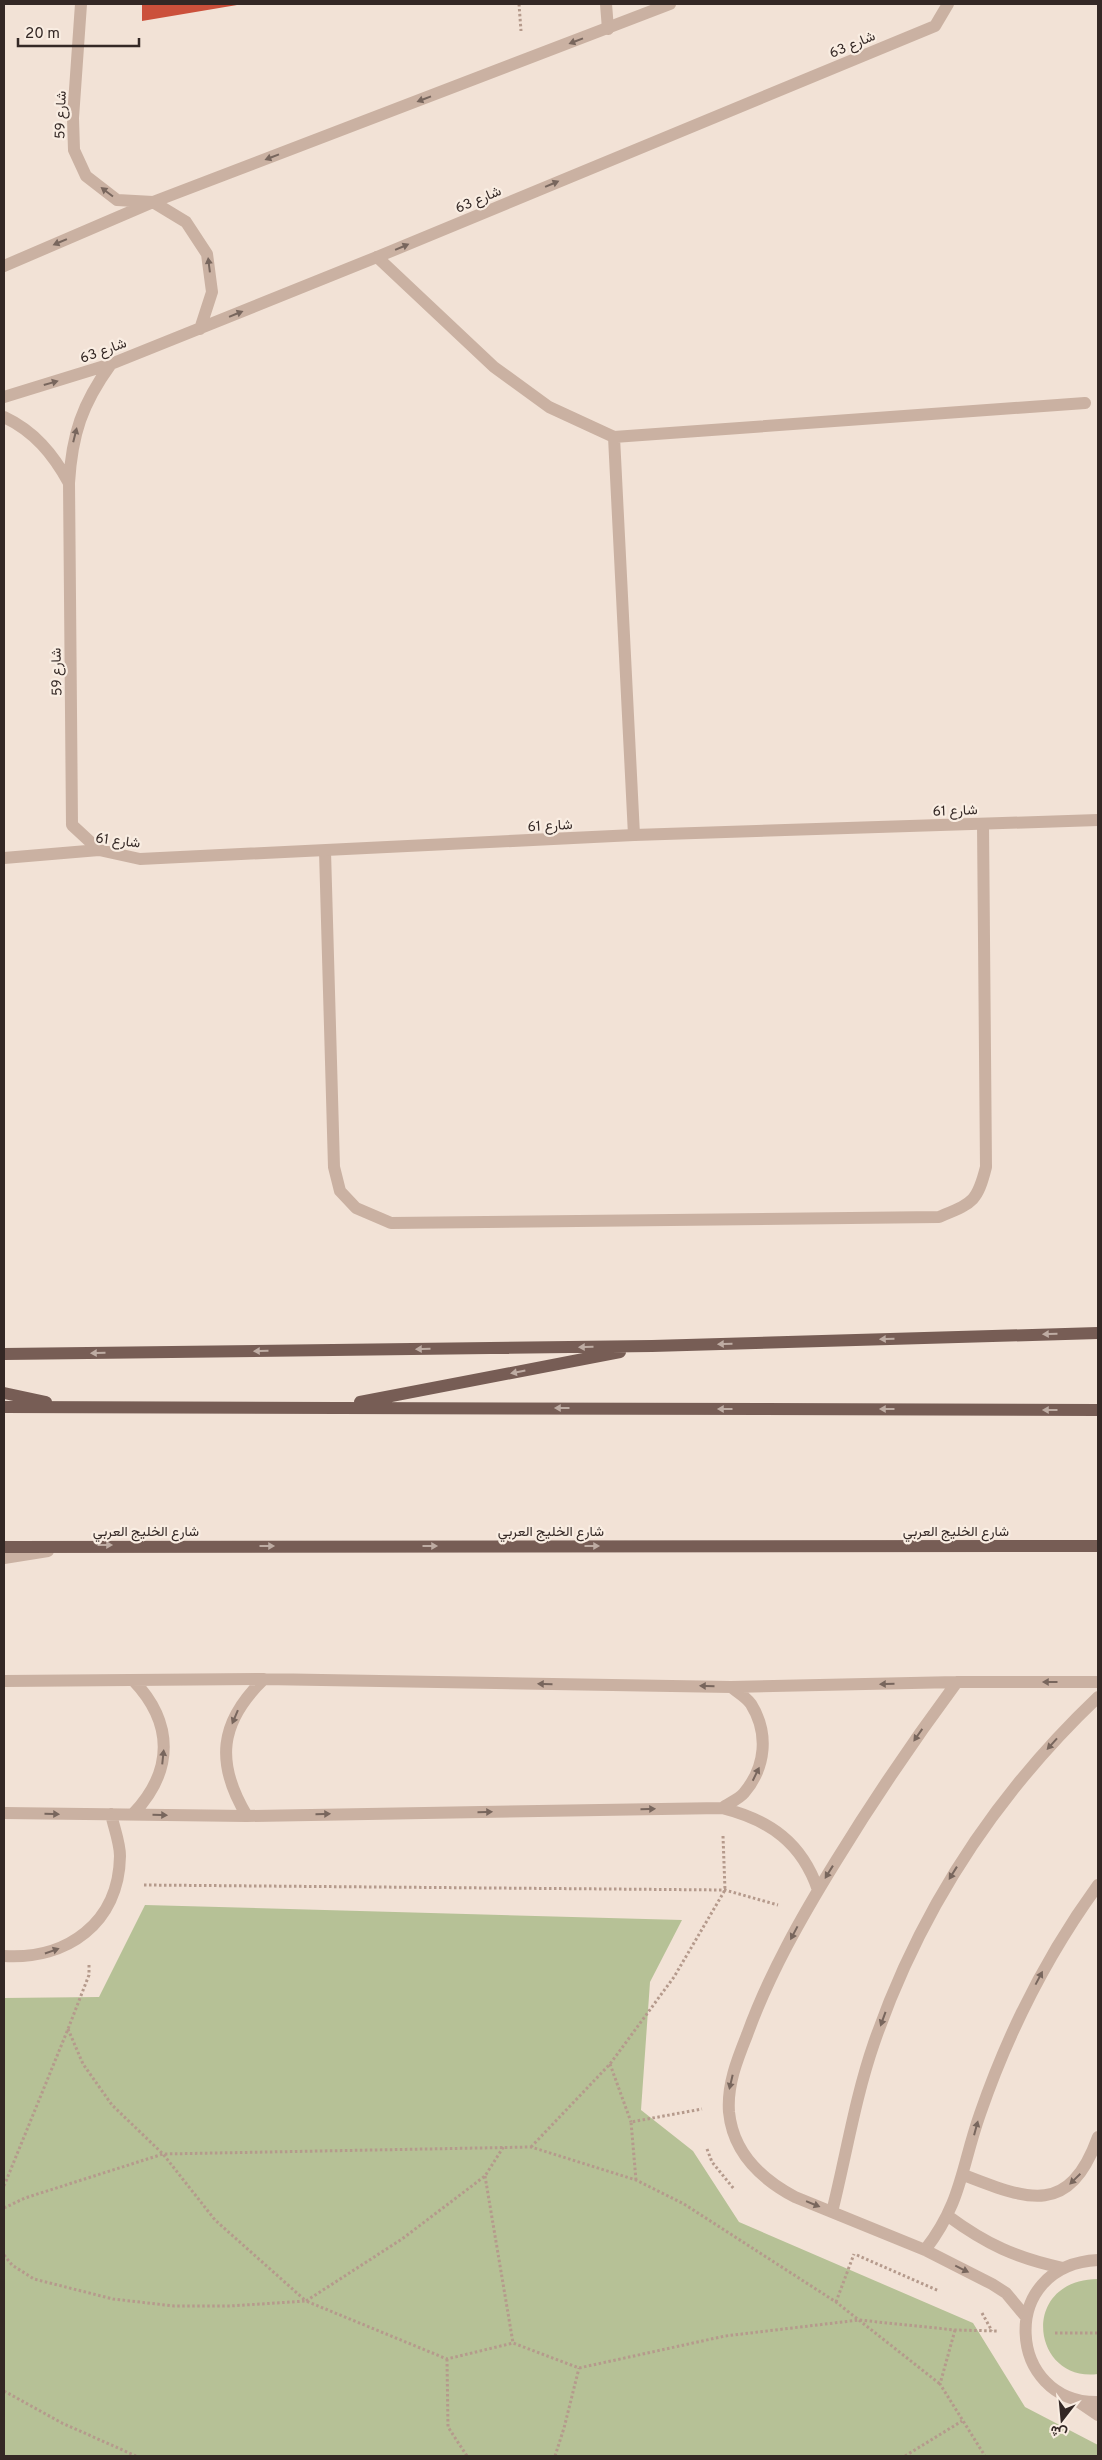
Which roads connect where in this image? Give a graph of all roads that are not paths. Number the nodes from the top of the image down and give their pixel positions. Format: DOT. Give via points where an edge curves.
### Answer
graph roads {
  1 [pos="82,4"];
  2 [pos="606,4"];
  3 [pos="670,4"];
  4 [pos="948,4"];
  5 [pos="608,29"];
  6 [pos="153,202"];
  7 [pos="377,257"];
  8 [pos="4,266"];
  9 [pos="200,328"];
  10 [pos="111,364"];
  11 [pos="4,397"];
  12 [pos="1085,402"];
  13 [pos="4,417"];
  14 [pos="614,438"];
  15 [pos="69,483"];
  16 [pos="1098,820"];
  17 [pos="983,824"];
  18 [pos="634,835"];
  19 [pos="99,850"];
  20 [pos="325,851"];
  21 [pos="4,858"];
  22 [pos="1098,1333"];
  23 [pos="652,1346"];
  24 [pos="4,1354"];
  25 [pos="4,1393"];
  26 [pos="4,1407"];
  27 [pos="71,1407"];
  28 [pos="332,1408"];
  29 [pos="1098,1410"];
  30 [pos="80,1546"];
  31 [pos="1098,1546"];
  32 [pos="4,1547"];
  33 [pos="4,1558"];
  34 [pos="264,1679"];
  35 [pos="133,1680"];
  36 [pos="4,1681"];
  37 [pos="957,1682"];
  38 [pos="1098,1682"];
  39 [pos="730,1686"];
  40 [pos="1098,1697"];
  41 [pos="722,1808"];
  42 [pos="4,1813"];
  43 [pos="111,1814"];
  44 [pos="134,1814"];
  45 [pos="247,1816"];
  46 [pos="1098,1885"];
  47 [pos="818,1890"];
  48 [pos="4,1956"];
  49 [pos="1098,2137"];
  50 [pos="964,2175"];
  51 [pos="832,2212"];
  52 [pos="948,2216"];
  53 [pos="925,2250"];
  54 [pos="1098,2260"];
  55 [pos="1063,2268"];
  56 [pos="1026,2317"];
  57 [pos="1074,2399"];
  58 [pos="1098,2402"];
  59 [pos="1098,2415"];
  6 -- 1 [label="street, شارع 59, one-way" via="117,200 86,176 74,150 73,118"];
  2 -- 5 [label="street"];
  3 -- 5 [label="street"];
  7 -- 4 [label="street, شارع 63, one-way" via="936,26"];
  5 -- 6 [label="street, one-way"];
  6 -- 8 [label="street, one-way"];
  9 -- 6 [label="street, شارع 59, one-way" via="212,292 207,254 186,222"];
  9 -- 7 [label="street, شارع 63, one-way"];
  7 -- 14 [label="street" via="494,367 549,407"];
  9 -- 10 [label="street, شارع 63"];
  11 -- 10 [label="street, شارع 63, one-way"];
  15 -- 10 [label="street, شارع 59, one-way" via="71,451 79,420 92,391"];
  12 -- 14 [label="street"];
  13 -- 15 [label="street, شارع 59" via="39,440 57,460"];
  14 -- 18 [label="street"];
  15 -- 19 [label="street, شارع 59" via="72,825"];
  16 -- 17 [label="street, شارع 61"];
  17 -- 18 [label="street, شارع 61"];
  17 -- 20 [label="street" via="986,1167 981,1186 971,1204 939,1217 390,1223 356,1208 340,1191 334,1167"];
  18 -- 20 [label="street, شارع 61"];
  19 -- 20 [label="street, شارع 61" via="140,859"];
  19 -- 21 [label="street, شارع 61"];
  22 -- 23 [label="main road, one-way"];
  23 -- 24 [label="main road, one-way"];
  23 -- 28 [label="main road, one-way"];
  25 -- 27 [label="main road"];
  26 -- 27 [label="main road"];
  27 -- 28 [label="main road"];
  29 -- 28 [label="main road, one-way"];
  30 -- 31 [label="main road, شارع الخليج العربي, one-way"];
  30 -- 32 [label="main road, شارع الخليج العربي"];
  30 -- 33 [label="street"];
  34 -- 35 [label="street"];
  39 -- 34 [label="street, one-way"];
  34 -- 45 [label="street, one-way" via="248,1694 228,1733 228,1777"];
  35 -- 36 [label="street"];
  44 -- 35 [label="street, one-way" via="159,1779 164,1758 164,1736 148,1696"];
  38 -- 37 [label="street, one-way"];
  37 -- 39 [label="street, one-way"];
  37 -- 47 [label="street, one-way" via="884,1784"];
  41 -- 39 [label="street, one-way" via="748,1788 758,1774 764,1750 761,1725 750,1702"];
  40 -- 51 [label="street, one-way" via="1026,1772 952,1874 922,1928 895,1985 874,2044 856,2104"];
  45 -- 41 [label="street, one-way"];
  41 -- 47 [label="street" via="750,1816 782,1836 811,1870"];
  42 -- 43 [label="street, one-way"];
  43 -- 44 [label="street"];
  48 -- 43 [label="street, one-way" via="40,1955 66,1946 88,1931 102,1915 116,1885 120,1854"];
  44 -- 45 [label="street, one-way"];
  50 -- 46 [label="street, one-way" via="979,2116 1023,2009 1050,1958"];
  47 -- 51 [label="street, one-way" via="771,1977 751,2022 734,2069 729,2104 734,2135 758,2172 776,2187"];
  49 -- 50 [label="street, one-way" via="1083,2171 1068,2186 1049,2194 1028,2197"];
  50 -- 52 [label="street"];
  51 -- 53 [label="street"];
  52 -- 53 [label="street"];
  52 -- 55 [label="street" via="1002,2251 1032,2262"];
  53 -- 56 [label="street, one-way" via="1006,2293"];
  54 -- 55 [label="street" via="1080,2261"];
  55 -- 56 [label="street" via="1050,2276 1039,2289 1030,2302"];
  56 -- 57 [label="street" via="1024,2333 1028,2354 1039,2374 1055,2389"];
  57 -- 58 [label="street"];
  57 -- 59 [label="street"];
}
